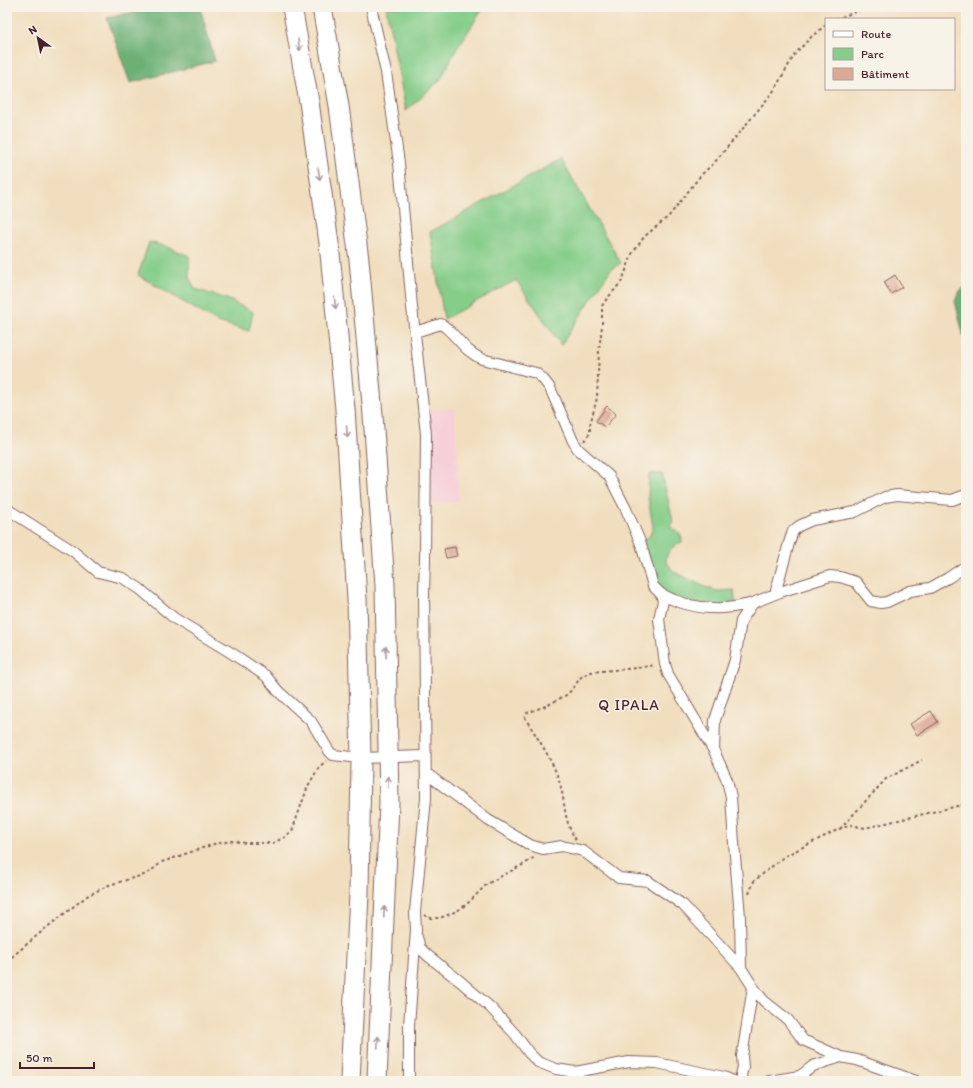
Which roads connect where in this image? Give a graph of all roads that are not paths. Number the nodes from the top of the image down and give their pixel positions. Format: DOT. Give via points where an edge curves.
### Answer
graph roads {
  1 [pos="292,7"];
  2 [pos="322,7"];
  3 [pos="371,7"];
  4 [pos="415,332"];
  5 [pos="966,495"];
  6 [pos="7,509"];
  7 [pos="966,566"];
  8 [pos="661,594"];
  9 [pos="775,594"];
  10 [pos="753,603"];
  11 [pos="714,751"];
  12 [pos="388,756"];
  13 [pos="425,756"];
  14 [pos="361,758"];
  15 [pos="426,774"];
  16 [pos="416,930"];
  17 [pos="741,968"];
  18 [pos="753,987"];
  19 [pos="841,1057"];
  20 [pos="350,1081"];
  21 [pos="377,1081"];
  22 [pos="409,1081"];
  23 [pos="733,1081"];
  24 [pos="742,1081"];
  25 [pos="769,1081"];
  26 [pos="916,1081"];
  1 -- 14 [label="highway, one-way" via="309,102 329,242 345,409 357,600"];
  12 -- 2 [label="highway, one-way" via="385,585 373,416 359,260 339,106"];
  3 -- 4 [label="street" via="386,72 399,163"];
  4 -- 8 [label="street" via="441,324 475,356 536,373 543,379 550,388 578,449 610,476 641,544 653,586"];
  4 -- 13 [label="street" via="426,434"];
  5 -- 9 [label="street" via="952,500 897,495 885,497 855,512 812,520 799,526 789,543"];
  6 -- 14 [label="street" via="73,551 98,572 123,578 174,618 266,676 310,721 333,755"];
  7 -- 9 [label="street" via="930,588 910,591 881,603 871,601 856,582 830,576"];
  8 -- 10 [label="street" via="676,602 718,609 736,608"];
  8 -- 11 [label="street" via="663,601 659,619 668,674"];
  9 -- 10 [label="street"];
  10 -- 11 [label="street" via="741,621 736,660 715,720"];
  11 -- 17 [label="street" via="727,780 731,797"];
  12 -- 13 [label="street"];
  12 -- 14 [label="street"];
  21 -- 12 [label="highway, one-way" via="389,803"];
  13 -- 15 [label="street"];
  14 -- 20 [label="highway" via="359,894"];
  15 -- 16 [label="street" via="415,912"];
  15 -- 17 [label="street" via="488,820 530,846 543,849 562,846 583,851 619,878 648,881 683,905"];
  16 -- 22 [label="street"];
  16 -- 23 [label="street" via="420,948 490,1008 538,1062 556,1069 575,1072 630,1062 657,1063"];
  17 -- 18 [label="street"];
  18 -- 19 [label="street" via="764,1001 788,1020 803,1040"];
  18 -- 24 [label="street" via="742,1056"];
  19 -- 25 [label="street" via="813,1066 800,1076"];
  19 -- 26 [label="street" via="857,1060"];
}
